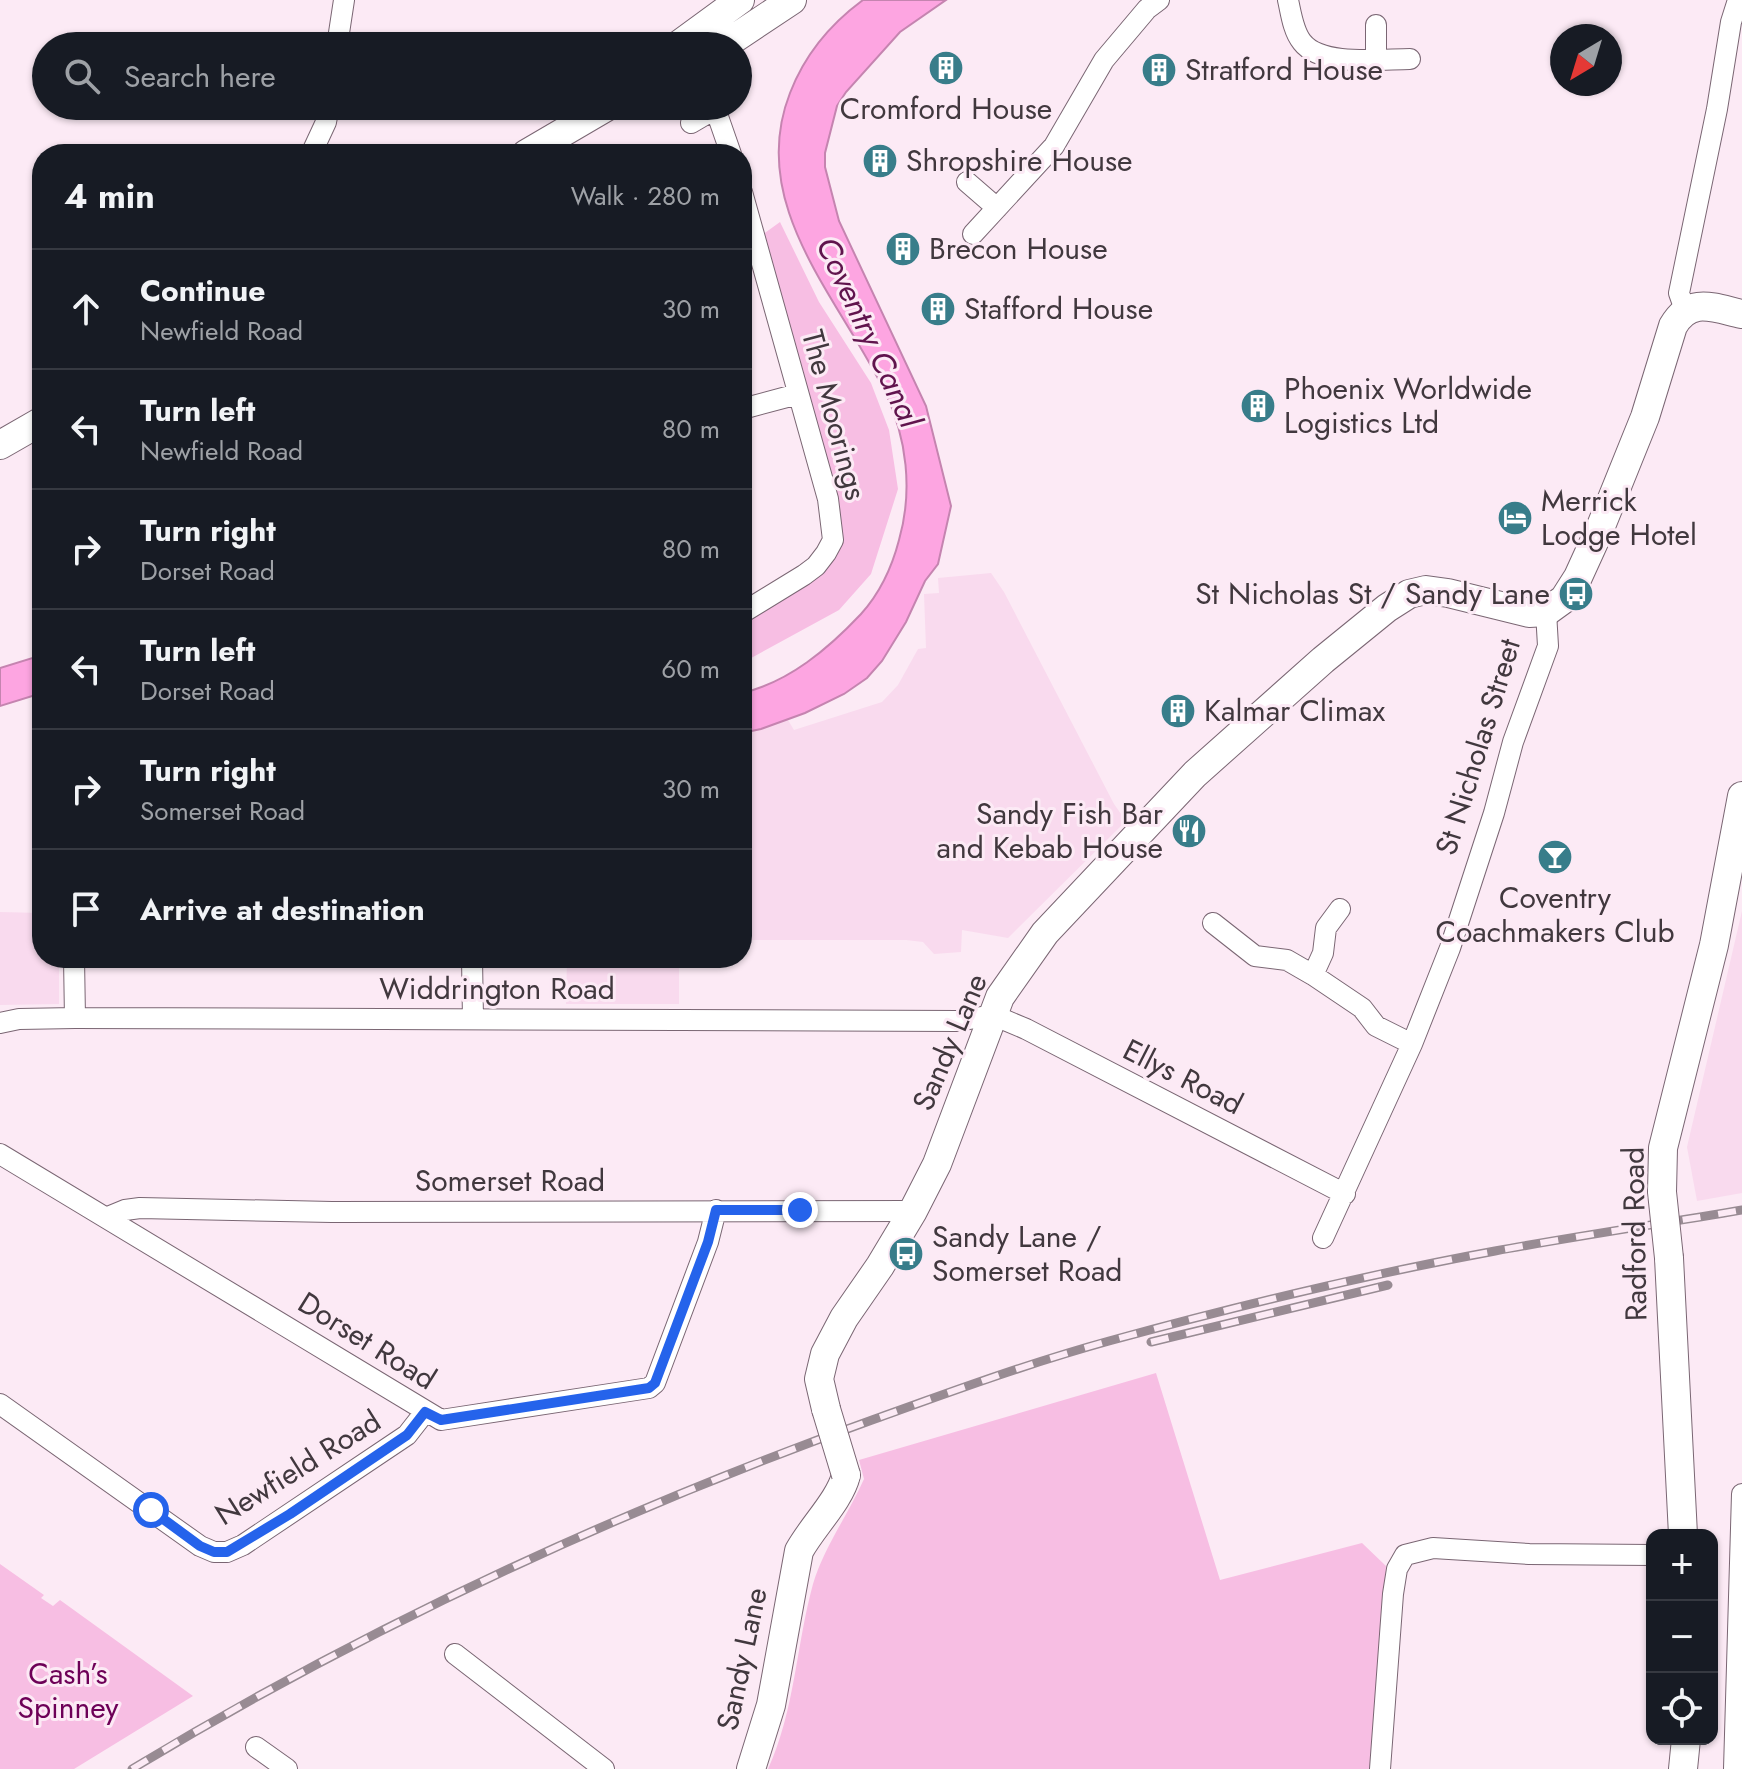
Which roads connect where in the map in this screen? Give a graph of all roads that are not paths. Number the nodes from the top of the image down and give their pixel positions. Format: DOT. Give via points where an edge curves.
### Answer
graph roads {
  1 [pos="344,0"];
  2 [pos="740,0"];
  3 [pos="792,0"];
  4 [pos="1159,0"];
  5 [pos="1288,0"];
  6 [pos="1738,0"];
  7 [pos="1376,25"];
  8 [pos="339,32"];
  9 [pos="696,32"];
  10 [pos="744,32"];
  11 [pos="1376,59"];
  12 [pos="1410,59"];
  13 [pos="326,120"];
  14 [pos="584,120"];
  15 [pos="696,120"];
  16 [pos="722,120"];
  17 [pos="691,123"];
  18 [pos="316,144"];
  19 [pos="543,144"];
  20 [pos="728,144"];
  21 [pos="967,182"];
  22 [pos="997,208"];
  23 [pos="752,228"];
  24 [pos="973,234"];
  25 [pos="1685,310"];
  26 [pos="1742,314"];
  27 [pos="798,394"];
  28 [pos="752,406"];
  29 [pos="32,427"];
  30 [pos="0,445"];
  31 [pos="752,604"];
  32 [pos="1546,612"];
  33 [pos="1742,796"];
  34 [pos="1340,909"];
  35 [pos="1213,923"];
  36 [pos="74,968"];
  37 [pos="472,968"];
  38 [pos="1313,975"];
  39 [pos="993,1015"];
  40 [pos="75,1018"];
  41 [pos="473,1019"];
  42 [pos="0,1023"];
  43 [pos="1412,1044"];
  44 [pos="0,1154"];
  45 [pos="1345,1194"];
  46 [pos="716,1210"];
  47 [pos="913,1211"];
  48 [pos="108,1217"];
  49 [pos="1323,1238"];
  50 [pos="0,1404"];
  51 [pos="425,1412"];
  52 [pos="1742,1494"];
  53 [pos="1683,1529"];
  54 [pos="1646,1555"];
  55 [pos="455,1654"];
  56 [pos="1685,1745"];
  57 [pos="256,1747"];
  58 [pos="287,1769"];
  59 [pos="604,1769"];
  60 [pos="751,1769"];
  61 [pos="1380,1769"];
  62 [pos="1683,1769"];
  63 [pos="1734,1769"];
  1 -- 8 [label="street"];
  2 -- 9 [label="street"];
  3 -- 10 [label="street"];
  4 -- 22 [label="street" via="1104,60 1054,146"];
  5 -- 11 [label="street" via="1298,35 1314,53"];
  6 -- 25 [label="street, St Nicholas Street" via="1679,293"];
  7 -- 11 [label="street"];
  11 -- 12 [label="street"];
  13 -- 18 [label="street"];
  14 -- 19 [label="street"];
  15 -- 17 [label="street"];
  16 -- 20 [label="street"];
  21 -- 22 [label="street"];
  22 -- 24 [label="street"];
  23 -- 27 [label="street, The Moorings"];
  25 -- 26 [label="street" via="1704,306"];
  25 -- 32 [label="street, St Nicholas Street" via="1673,326 1645,417 1578,577 1564,599"];
  27 -- 28 [label="street"];
  27 -- 31 [label="street, The Moorings" via="828,499 833,540 816,566"];
  29 -- 30 [label="street"];
  32 -- 39 [label="street, Sandy Lane" via="1529,613 1426,590 1387,608 1195,774 1045,933"];
  32 -- 43 [label="street, St Nicholas Street" via="1548,646 1450,948"];
  33 -- 53 [label="street, Radford Road, bridge" via="1714,945 1663,1148"];
  34 -- 38 [label="street" via="1326,928"];
  35 -- 38 [label="street" via="1255,956 1287,960"];
  36 -- 40 [label="street"];
  37 -- 41 [label="street"];
  38 -- 43 [label="street" via="1362,1008 1376,1026"];
  39 -- 41 [label="street, Widdrington Road" via="958,1021"];
  39 -- 45 [label="street, Ellys Road"];
  39 -- 47 [label="street, Sandy Lane" via="937,1164"];
  40 -- 41 [label="street, Widdrington Road"];
  40 -- 42 [label="street, Widdrington Road"];
  43 -- 45 [label="street, St Nicholas Street"];
  44 -- 48 [label="street, Dorset Road"];
  45 -- 49 [label="street, St Nicholas Street"];
  46 -- 47 [label="street, Somerset Road"];
  46 -- 48 [label="street, Somerset Road" via="140,1208"];
  46 -- 51 [label="street, Dorset Road" via="684,1307 649,1388 441,1420"];
  47 -- 60 [label="street, Sandy Lane, bridge" via="825,1354 819,1379 846,1475 799,1551 771,1705"];
  48 -- 51 [label="street, Dorset Road"];
  50 -- 51 [label="street, Newfield Road" via="214,1552 243,1545 290,1514 407,1435"];
  52 -- 63 [label="street"];
  54 -- 61 [label="street" via="1433,1548 1405,1555 1393,1594"];
  55 -- 59 [label="street"];
  56 -- 62 [label="street"];
  57 -- 58 [label="street"];
}
